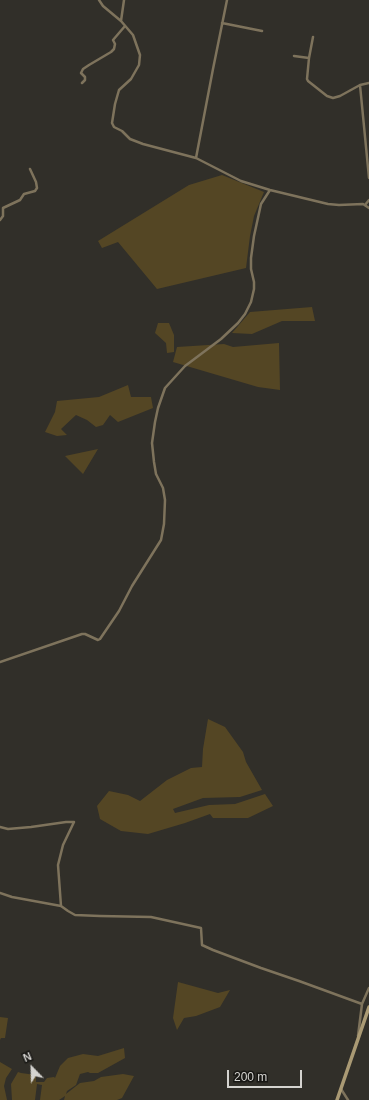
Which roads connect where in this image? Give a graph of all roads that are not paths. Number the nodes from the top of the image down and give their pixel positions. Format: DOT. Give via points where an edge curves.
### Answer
graph roads {
  1 [pos="99,0"];
  2 [pos="124,0"];
  3 [pos="227,0"];
  4 [pos="121,21"];
  5 [pos="222,23"];
  6 [pos="125,26"];
  7 [pos="262,31"];
  8 [pos="313,37"];
  9 [pos="294,56"];
  10 [pos="309,58"];
  11 [pos="82,82"];
  12 [pos="369,83"];
  13 [pos="360,85"];
  14 [pos="196,158"];
  15 [pos="30,169"];
  16 [pos="369,178"];
  17 [pos="270,190"];
  18 [pos="369,200"];
  19 [pos="365,205"];
  20 [pos="369,208"];
  21 [pos="0,220"];
  22 [pos="0,662"];
  23 [pos="0,827"];
  24 [pos="0,893"];
  25 [pos="61,906"];
  26 [pos="369,988"];
  27 [pos="362,1004"];
  28 [pos="369,1007"];
  29 [pos="358,1039"];
  30 [pos="341,1089"];
  31 [pos="337,1100"];
  32 [pos="348,1100"];
  1 -- 4 [label="street"];
  2 -- 4 [label="street"];
  3 -- 5 [label="street"];
  4 -- 6 [label="street"];
  5 -- 7 [label="street"];
  5 -- 14 [label="street"];
  6 -- 11 [label="street" via="113,40 112,52 83,69 81,73 85,80"];
  6 -- 14 [label="street" via="133,35 140,55 139,65 131,79 119,90 112,123 114,127 130,139 143,144"];
  8 -- 10 [label="street"];
  9 -- 10 [label="street"];
  10 -- 13 [label="street" via="308,81 329,97 340,96"];
  12 -- 13 [label="street"];
  13 -- 16 [label="street"];
  14 -- 17 [label="street" via="242,181"];
  15 -- 21 [label="street" via="37,188 3,208"];
  17 -- 19 [label="street" via="328,204"];
  17 -- 22 [label="street" via="261,204 254,236 250,258 254,289 245,314 221,339 184,366 165,388 158,408 152,442 156,474 166,500 161,540 100,639 82,634"];
  18 -- 19 [label="street"];
  19 -- 20 [label="street"];
  23 -- 25 [label="street" via="8,829 74,822 63,845 58,865"];
  24 -- 25 [label="street"];
  25 -- 27 [label="street" via="75,915 151,917 201,928 202,944 213,950"];
  26 -- 27 [label="street"];
  27 -- 29 [label="street"];
  28 -- 29 [label="main road"];
  29 -- 30 [label="main road"];
  30 -- 31 [label="main road"];
  30 -- 32 [label="street"];
}
